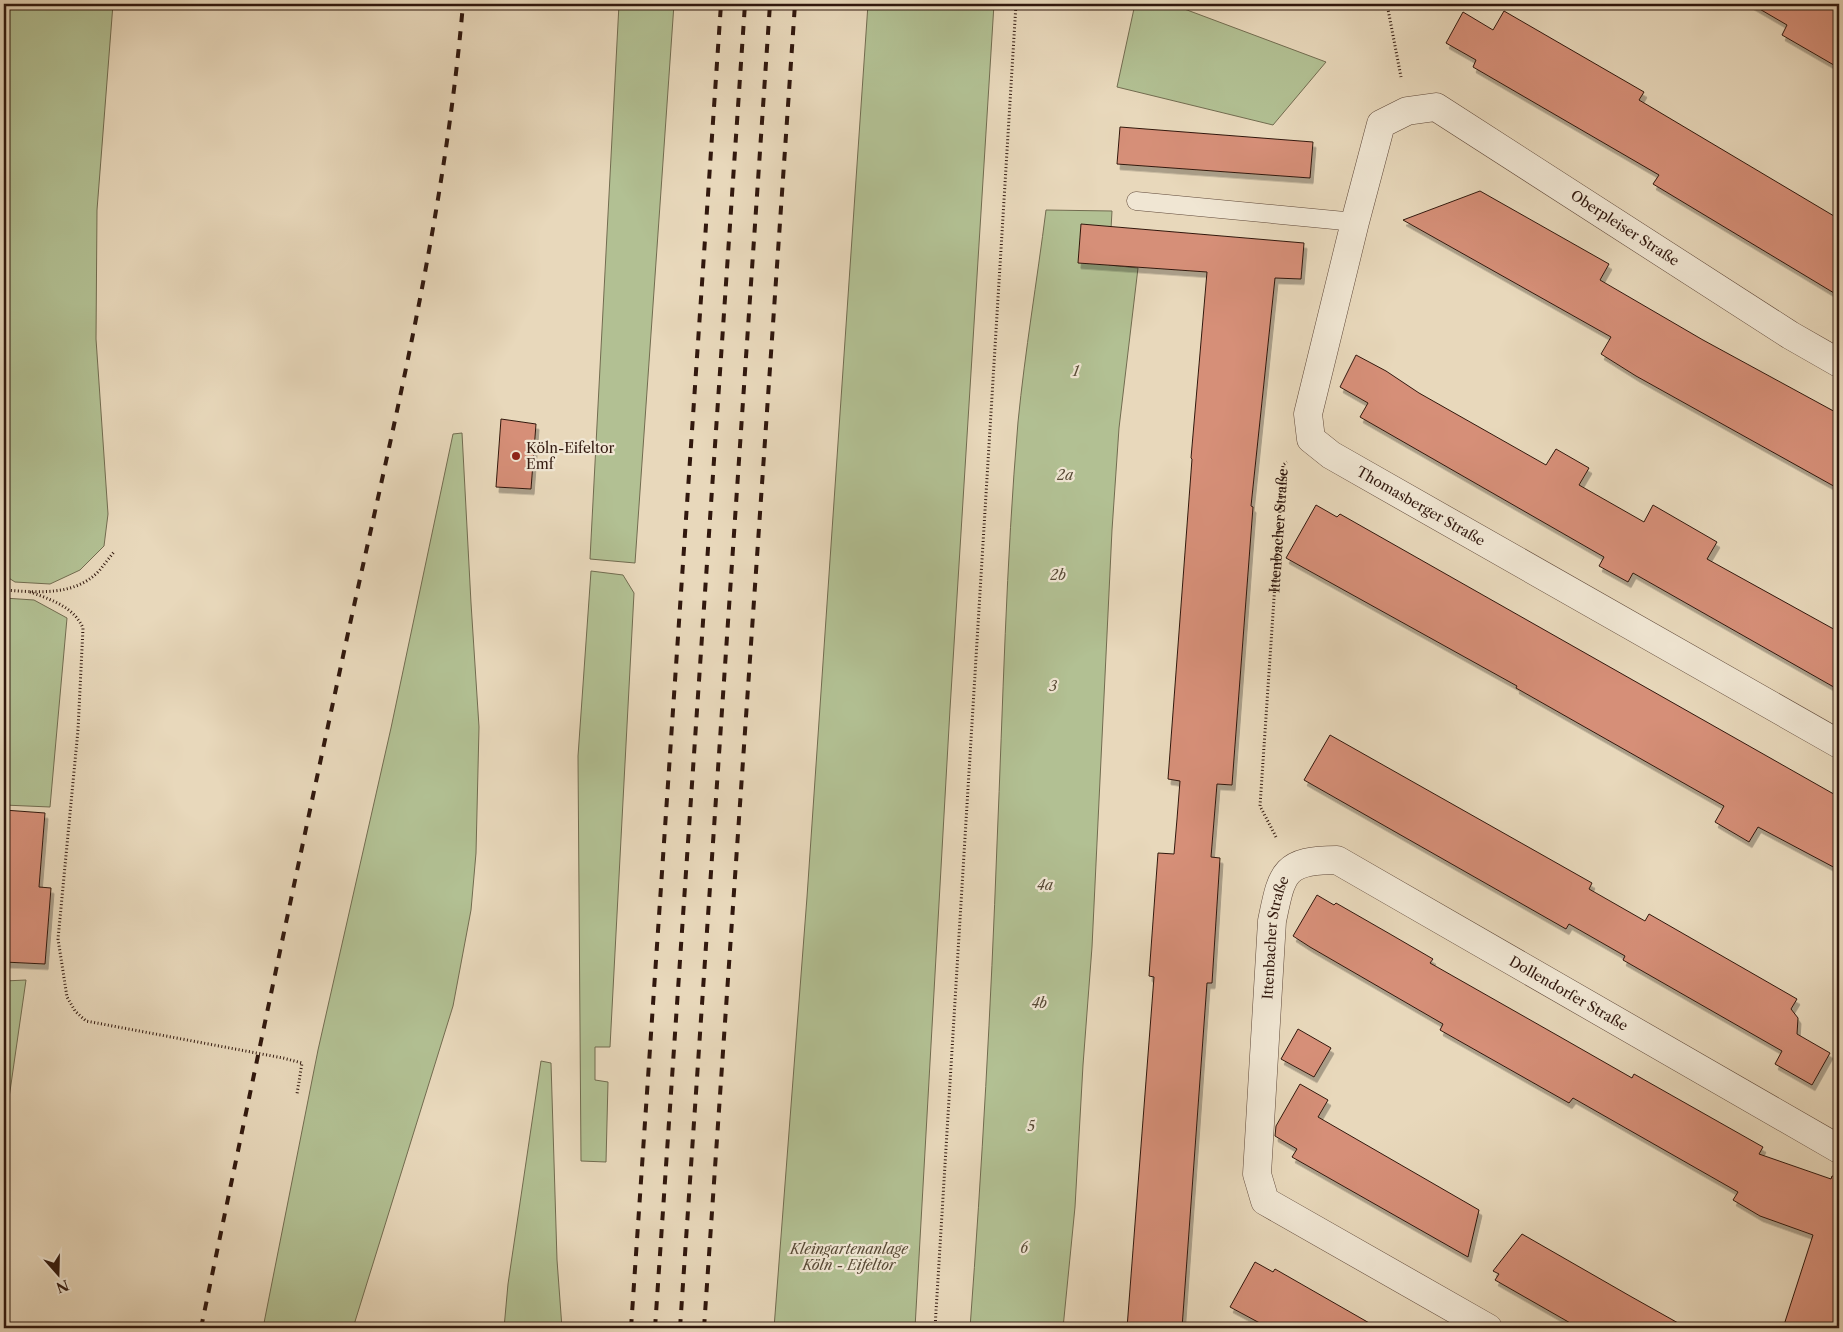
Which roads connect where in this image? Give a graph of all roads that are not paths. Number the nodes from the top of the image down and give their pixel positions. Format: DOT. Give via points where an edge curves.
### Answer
graph roads {
  1 [pos="1136,201"];
  2 [pos="1355,222"];
  3 [pos="1839,363"];
  4 [pos="1839,744"];
  5 [pos="1292,867"];
  6 [pos="1839,1149"];
  7 [pos="1488,1328"];
  1 -- 2 [label="lane"];
  2 -- 3 [label="street, Oberpleiser Straße" via="1381,124 1407,111 1436,107 1790,335"];
  2 -- 4 [label="street, Thomasberger Straße" via="1308,414 1311,440 1331,455"];
  5 -- 6 [label="street, Dollendorfer Straße" via="1313,860 1337,860"];
  5 -- 7 [label="street, Ittenbacher Straße" via="1280,885 1272,921 1257,1174 1265,1200"];
}
